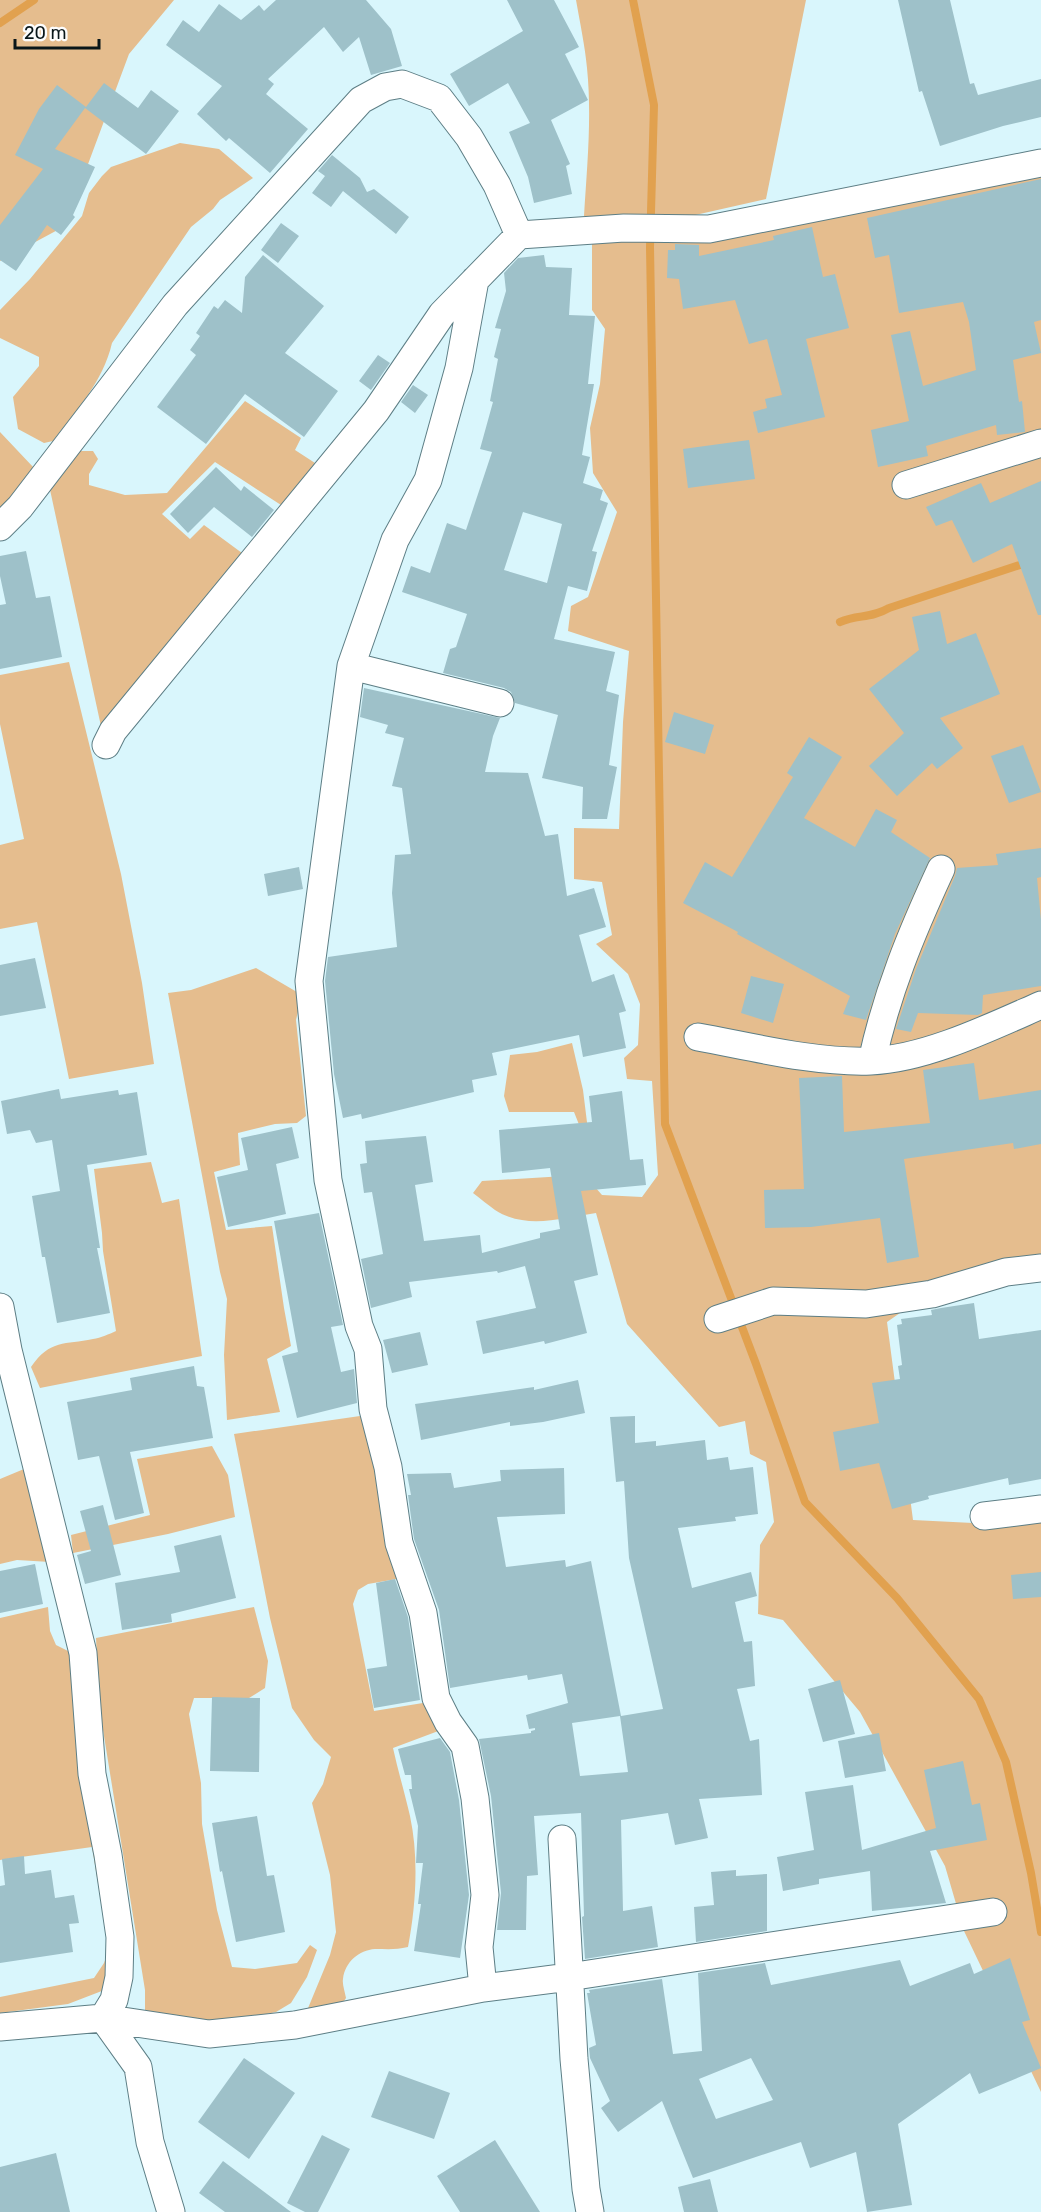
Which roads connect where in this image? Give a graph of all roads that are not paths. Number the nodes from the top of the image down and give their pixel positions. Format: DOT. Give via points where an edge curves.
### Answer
graph roads {
  1 [pos="1041,164"];
  2 [pos="519,234"];
  3 [pos="475,280"];
  4 [pos="1041,443"];
  5 [pos="906,484"];
  6 [pos="0,527"];
  7 [pos="351,666"];
  8 [pos="500,703"];
  9 [pos="106,745"];
  10 [pos="941,869"];
  11 [pos="1041,1005"];
  12 [pos="698,1038"];
  13 [pos="872,1061"];
  14 [pos="1041,1268"];
  15 [pos="0,1307"];
  16 [pos="718,1319"];
  17 [pos="4,1359"];
  18 [pos="1041,1509"];
  19 [pos="984,1516"];
  20 [pos="562,1839"];
  21 [pos="993,1912"];
  22 [pos="569,1977"];
  23 [pos="483,1988"];
  24 [pos="103,2018"];
  25 [pos="0,2027"];
  26 [pos="171,2212"];
  27 [pos="590,2212"];
  1 -- 2 [label="street" via="709,229 624,228"];
  2 -- 3 [label="street"];
  2 -- 6 [label="street" via="481,156 439,98 402,84 385,87 361,100 175,305 21,507"];
  3 -- 7 [label="street" via="459,368 428,480 395,540"];
  3 -- 9 [label="street" via="442,314 376,411"];
  4 -- 5 [label="street"];
  7 -- 8 [label="street"];
  7 -- 23 [label="street" via="309,981 328,1179 358,1326 368,1349 373,1409 388,1467 399,1543 423,1613 436,1698 465,1746 475,1798 485,1895 478,1947"];
  10 -- 13 [label="street" via="891,986"];
  11 -- 13 [label="street" via="955,1041"];
  12 -- 13 [label="street" via="826,1059"];
  14 -- 16 [label="street" via="1006,1272 932,1294 866,1304 773,1301"];
  15 -- 17 [label="street"];
  17 -- 24 [label="street" via="83,1653 92,1774 120,1937 119,1977 114,2000"];
  18 -- 19 [label="street"];
  20 -- 22 [label="street"];
  21 -- 22 [label="street"];
  22 -- 23 [label="street"];
  22 -- 27 [label="street" via="573,2060"];
  23 -- 24 [label="street" via="295,2025 209,2034"];
  24 -- 25 [label="street"];
  24 -- 26 [label="street" via="138,2067 150,2142"];
}
